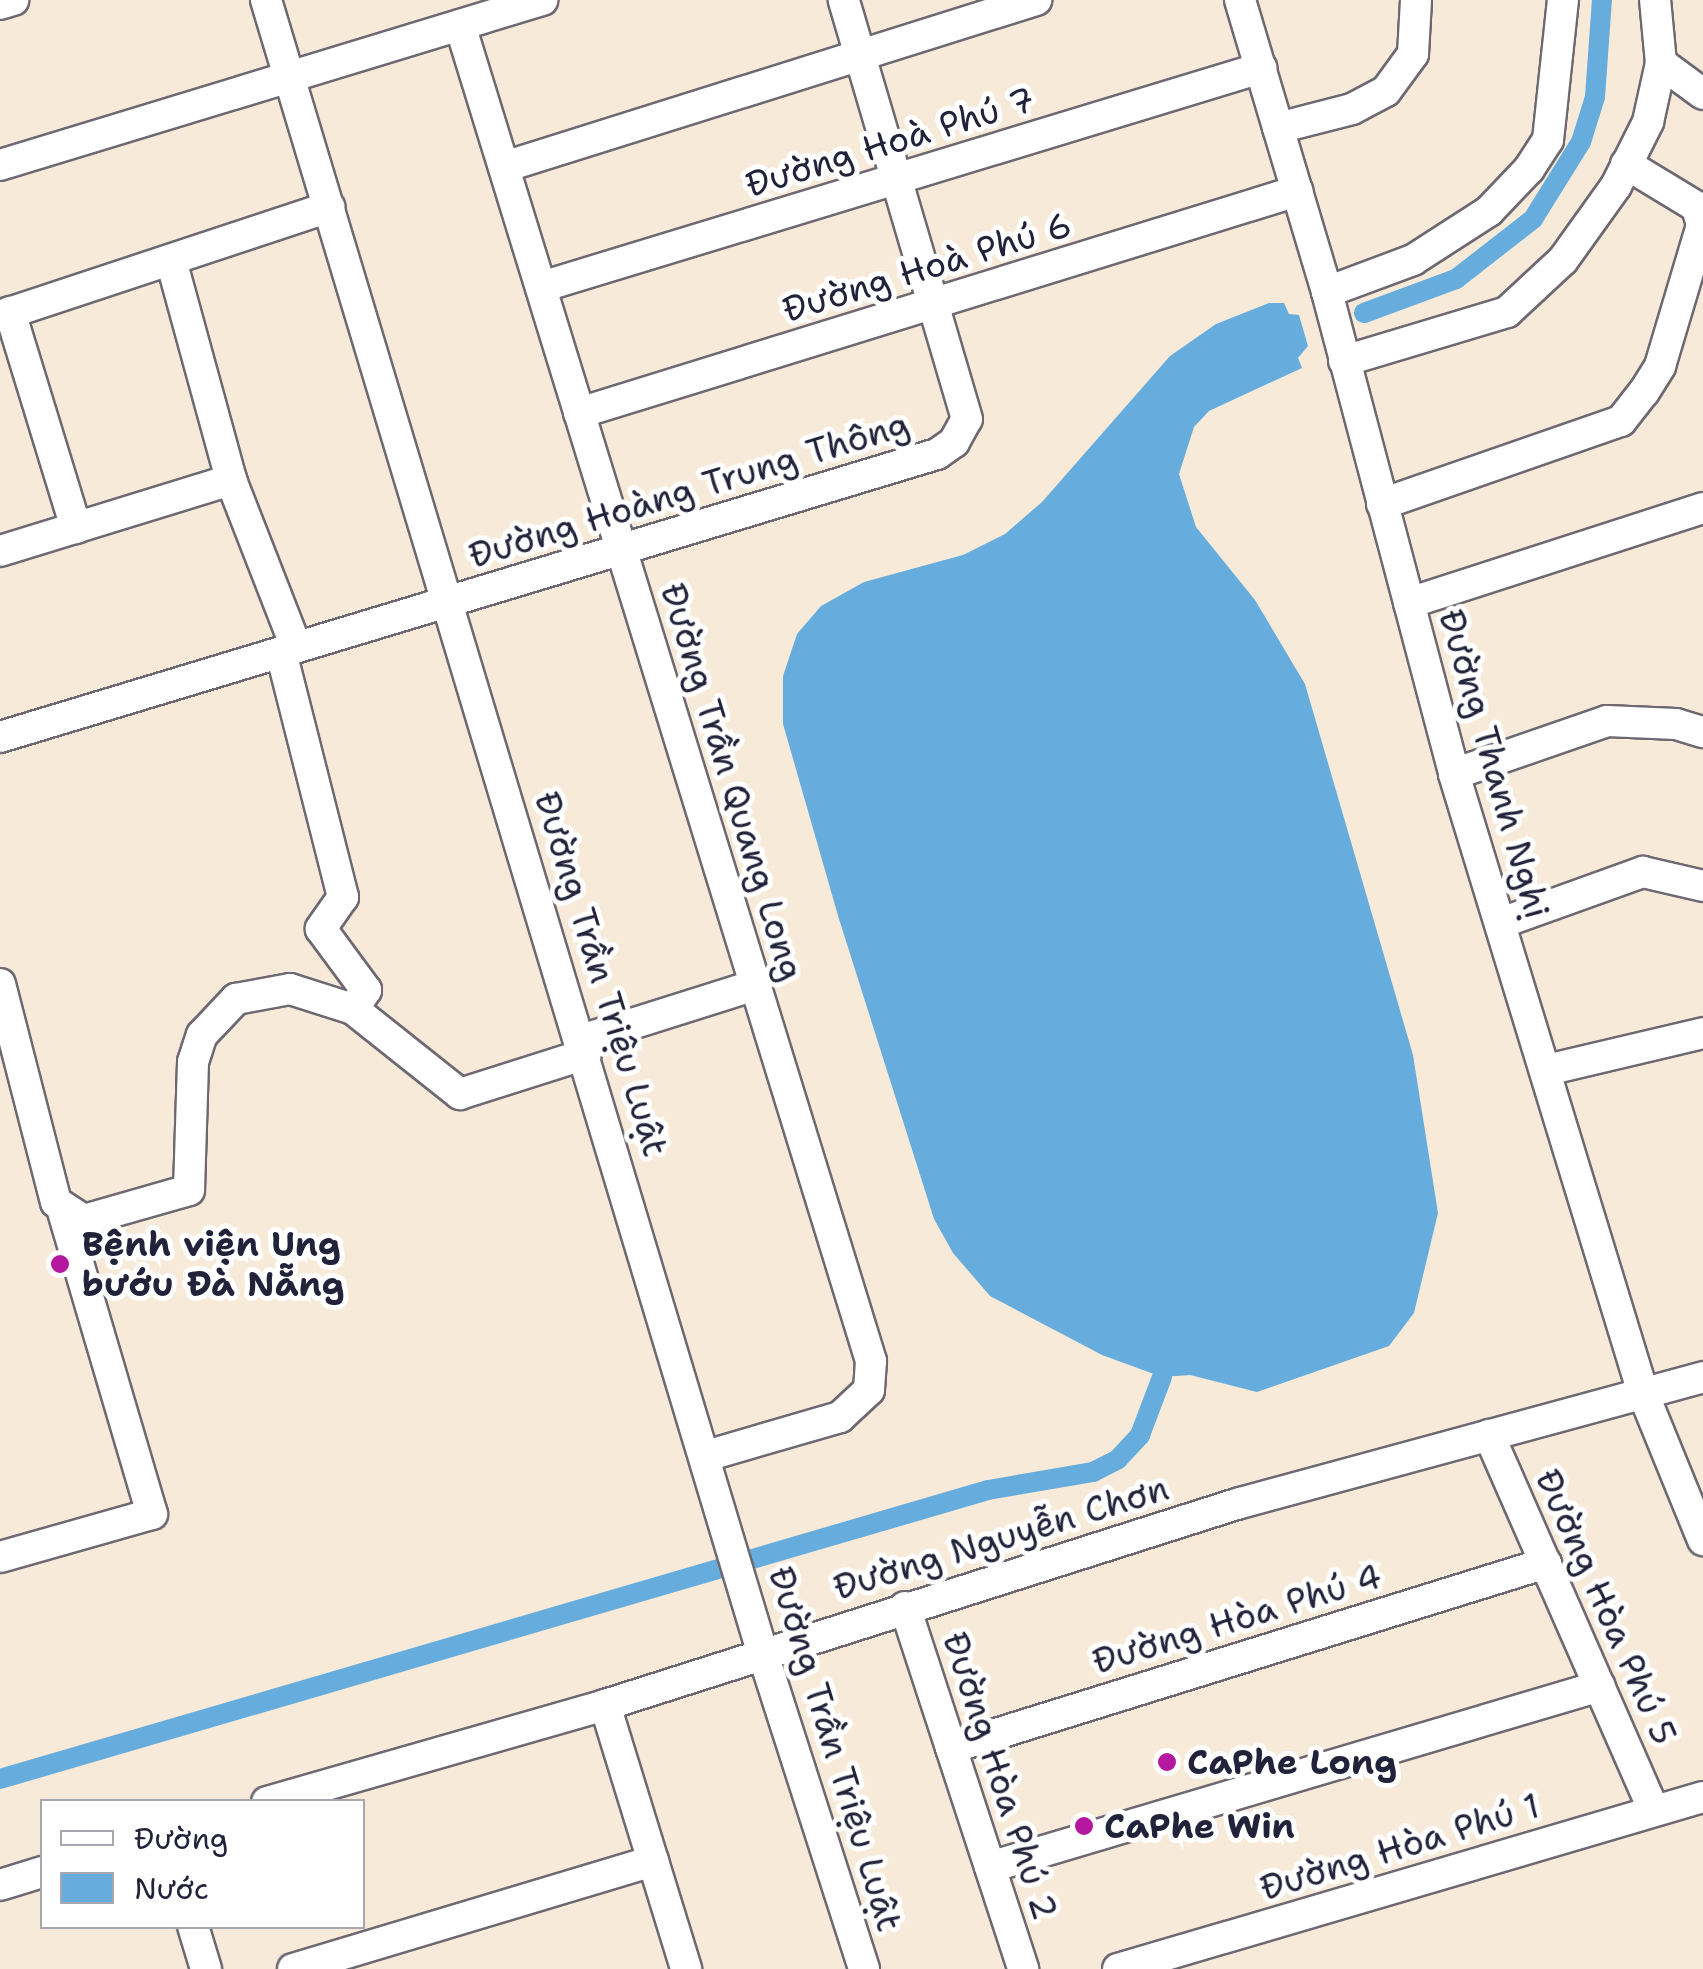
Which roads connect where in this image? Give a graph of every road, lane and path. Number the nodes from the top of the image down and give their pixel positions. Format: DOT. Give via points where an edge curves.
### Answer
graph roads {
  1 [pos="266,0"];
  2 [pos="542,0"];
  3 [pos="844,0"];
  4 [pos="1036,0"];
  5 [pos="1240,0"];
  6 [pos="1416,0"];
  7 [pos="1563,0"];
  8 [pos="1655,0"];
  9 [pos="460,25"];
  10 [pos="861,55"];
  11 [pos="1661,63"];
  12 [pos="1260,68"];
  13 [pos="288,78"];
  14 [pos="1703,94"];
  15 [pos="1278,128"];
  16 [pos="1626,164"];
  17 [pos="0,166"];
  18 [pos="504,167"];
  19 [pos="897,179"];
  20 [pos="1297,191"];
  21 [pos="329,207"];
  22 [pos="171,260"];
  23 [pos="541,288"];
  24 [pos="1327,292"];
  25 [pos="934,306"];
  26 [pos="5,314"];
  27 [pos="1344,361"];
  28 [pos="579,413"];
  29 [pos="231,480"];
  30 [pos="1382,504"];
  31 [pos="1696,517"];
  32 [pos="76,528"];
  33 [pos="621,549"];
  34 [pos="0,551"];
  35 [pos="450,601"];
  36 [pos="1408,603"];
  37 [pos="288,650"];
  38 [pos="1703,732"];
  39 [pos="0,737"];
  40 [pos="1454,774"];
  41 [pos="1703,886"];
  42 [pos="1500,923"];
  43 [pos="0,984"];
  44 [pos="755,984"];
  45 [pos="354,1009"];
  46 [pos="1703,1033"];
  47 [pos="584,1047"];
  48 [pos="1547,1070"];
  49 [pos="64,1212"];
  50 [pos="1703,1376"];
  51 [pos="1643,1393"];
  52 [pos="1490,1435"];
  53 [pos="706,1456"];
  54 [pos="1703,1540"];
  55 [pos="2,1548"];
  56 [pos="1546,1563"];
  57 [pos="905,1607"];
  58 [pos="759,1638"];
  59 [pos="1600,1686"];
  60 [pos="605,1704"];
  61 [pos="951,1748"];
  62 [pos="1703,1797"];
  63 [pos="277,1799"];
  64 [pos="1654,1810"];
  65 [pos="653,1861"];
  66 [pos="990,1867"];
  67 [pos="40,1873"];
  68 [pos="0,1885"];
  69 [pos="194,1929"];
  70 [pos="361,1959"];
  71 [pos="206,1969"];
  72 [pos="293,1969"];
  73 [pos="686,1969"];
  74 [pos="864,1969"];
  75 [pos="1024,1969"];
  76 [pos="1118,1969"];
  1 -- 13 [label="street, Đường Trần Triệu Luật"];
  2 -- 9 [label="street"];
  3 -- 10 [label="street, Đường Hoàng Trung Thông"];
  4 -- 10 [label="street"];
  5 -- 12 [label="street, Đường Thanh Nghị"];
  6 -- 15 [label="street" via="1413,54 1386,91 1373,102"];
  7 -- 24 [label="street" via="1548,140 1529,170 1488,212 1413,260"];
  8 -- 11 [label="street"];
  9 -- 13 [label="street"];
  9 -- 18 [label="street, Đường Trần Quang Long"];
  10 -- 18 [label="street"];
  10 -- 19 [label="street, Đường Hoàng Trung Thông"];
  11 -- 14 [label="street"];
  11 -- 16 [label="street" via="1648,122"];
  12 -- 15 [label="street, Đường Thanh Nghị"];
  12 -- 19 [label="street, Đường Hoà Phú 7"];
  13 -- 17 [label="street"];
  13 -- 21 [label="street, Đường Trần Triệu Luật"];
  15 -- 20 [label="street, Đường Thanh Nghị"];
  16 -- 27 [label="street" via="1563,260 1507,312"];
  16 -- 30 [label="street" via="1697,207 1702,224 1660,366 1644,392 1621,421"];
  18 -- 23 [label="street, Đường Trần Quang Long"];
  19 -- 23 [label="street, Đường Hoà Phú 7"];
  19 -- 25 [label="street, Đường Hoàng Trung Thông"];
  20 -- 24 [label="street, Đường Thanh Nghị"];
  20 -- 25 [label="street, Đường Hoà Phú 6"];
  21 -- 22 [label="street"];
  21 -- 35 [label="street, Đường Trần Triệu Luật"];
  22 -- 26 [label="street"];
  22 -- 29 [label="street"];
  23 -- 28 [label="street, Đường Trần Quang Long"];
  24 -- 27 [label="street, Đường Thanh Nghị"];
  25 -- 28 [label="street, Đường Hoà Phú 6"];
  25 -- 33 [label="street, Đường Hoàng Trung Thông" via="967,419 954,442 938,454"];
  26 -- 32 [label="street"];
  27 -- 30 [label="street, Đường Thanh Nghị"];
  28 -- 33 [label="street, Đường Trần Quang Long"];
  29 -- 32 [label="street"];
  29 -- 37 [label="street"];
  30 -- 36 [label="street, Đường Thanh Nghị"];
  31 -- 36 [label="street"];
  32 -- 34 [label="street"];
  33 -- 35 [label="street, Đường Hoàng Trung Thông"];
  33 -- 44 [label="street, Đường Trần Quang Long"];
  35 -- 37 [label="street, Đường Hoàng Trung Thông"];
  35 -- 47 [label="street, Đường Trần Triệu Luật"];
  36 -- 40 [label="street, Đường Thanh Nghị"];
  37 -- 39 [label="street, Đường Hoàng Trung Thông"];
  37 -- 45 [label="street" via="344,897 321,929 366,990"];
  38 -- 40 [label="street" via="1607,721"];
  40 -- 42 [label="street, Đường Thanh Nghị"];
  41 -- 42 [label="street" via="1644,872"];
  42 -- 48 [label="street, Đường Thanh Nghị"];
  43 -- 49 [label="street"];
  44 -- 47 [label="street"];
  44 -- 53 [label="street, Đường Trần Quang Long" via="871,1361 869,1390 840,1418"];
  45 -- 47 [label="street" via="460,1094"];
  45 -- 49 [label="street" via="290,989 236,999 202,1035 194,1062 186,1194 99,1220"];
  46 -- 48 [label="street"];
  47 -- 53 [label="street, Đường Trần Triệu Luật"];
  48 -- 51 [label="street, Đường Thanh Nghị"];
  49 -- 55 [label="street" via="152,1514"];
  50 -- 51 [label="street, Đường Nguyễn Chơn"];
  51 -- 52 [label="street, Đường Nguyễn Chơn"];
  51 -- 54 [label="street, Đường Thanh Nghị"];
  52 -- 56 [label="street, Đường Hòa Phú 5"];
  52 -- 57 [label="street, Đường Nguyễn Chơn" via="1240,1503"];
  53 -- 58 [label="street, Đường Trần Triệu Luật"];
  56 -- 59 [label="street, Đường Hòa Phú 5"];
  56 -- 61 [label="street, Đường Hòa Phú 4"];
  57 -- 58 [label="street, Đường Nguyễn Chơn"];
  57 -- 61 [label="street, Đường Hòa Phú 2"];
  58 -- 60 [label="street, Đường Nguyễn Chơn"];
  58 -- 74 [label="street, Đường Trần Triệu Luật"];
  59 -- 64 [label="street, Đường Hòa Phú 5"];
  59 -- 66 [label="street"];
  60 -- 63 [label="street, Đường Nguyễn Chơn"];
  60 -- 65 [label="street"];
  61 -- 66 [label="street, Đường Hòa Phú 2"];
  62 -- 64 [label="street, Đường Hòa Phú 1"];
  64 -- 76 [label="street, Đường Hòa Phú 1"];
  65 -- 70 [label="street"];
  65 -- 73 [label="street"];
  66 -- 75 [label="street, Đường Hòa Phú 2"];
  67 -- 68 [label="street"];
  69 -- 71 [label="street"];
  70 -- 72 [label="street"];
}
